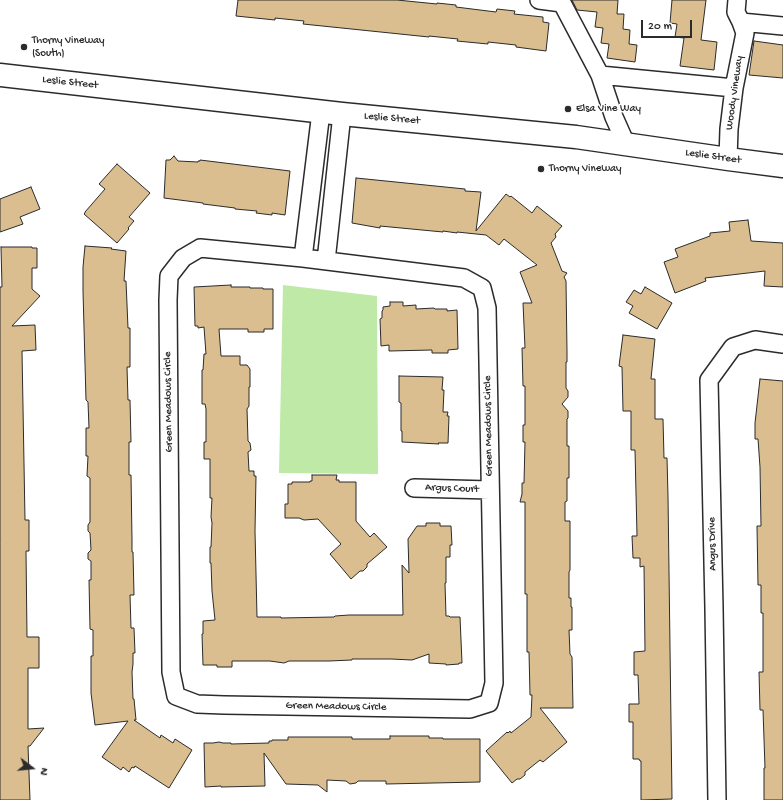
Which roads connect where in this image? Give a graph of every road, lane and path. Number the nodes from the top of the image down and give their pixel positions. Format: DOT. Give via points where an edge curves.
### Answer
graph roads {
  1 [pos="539,0"];
  2 [pos="737,0"];
  3 [pos="562,1"];
  4 [pos="741,22"];
  5 [pos="783,26"];
  6 [pos="0,75"];
  7 [pos="600,75"];
  8 [pos="734,88"];
  9 [pos="321,112"];
  10 [pos="342,114"];
  11 [pos="626,144"];
  12 [pos="728,159"];
  13 [pos="783,166"];
  14 [pos="303,258"];
  15 [pos="326,261"];
  16 [pos="783,344"];
  17 [pos="414,488"];
  18 [pos="490,490"];
  19 [pos="717,800"];
  1 -- 3 [label="street"];
  2 -- 4 [label="street, Woody Vineway" via="736,12"];
  3 -- 7 [label="street"];
  4 -- 5 [label="street"];
  4 -- 8 [label="street, Woody Vineway" via="745,33"];
  6 -- 9 [label="main road, Leslie Street"];
  7 -- 8 [label="street"];
  7 -- 11 [label="street"];
  8 -- 12 [label="street, Woody Vineway"];
  9 -- 10 [label="main road, Leslie Street"];
  9 -- 14 [label="street"];
  10 -- 11 [label="main road, Leslie Street"];
  10 -- 15 [label="street"];
  11 -- 12 [label="main road, Leslie Street"];
  12 -- 13 [label="main road, Leslie Street"];
  14 -- 15 [label="street, Green Meadows Circle"];
  14 -- 18 [label="street, Green Meadows Circle" via="200,248 183,258 169,276 171,672 176,696 197,704 224,705 470,709 489,703 494,683"];
  15 -- 18 [label="street, Green Meadows Circle" via="464,278 482,288 487,308"];
  16 -- 19 [label="street, Angus Drive" via="755,340 733,347 708,380"];
  17 -- 18 [label="street, Argus Court"];
}
